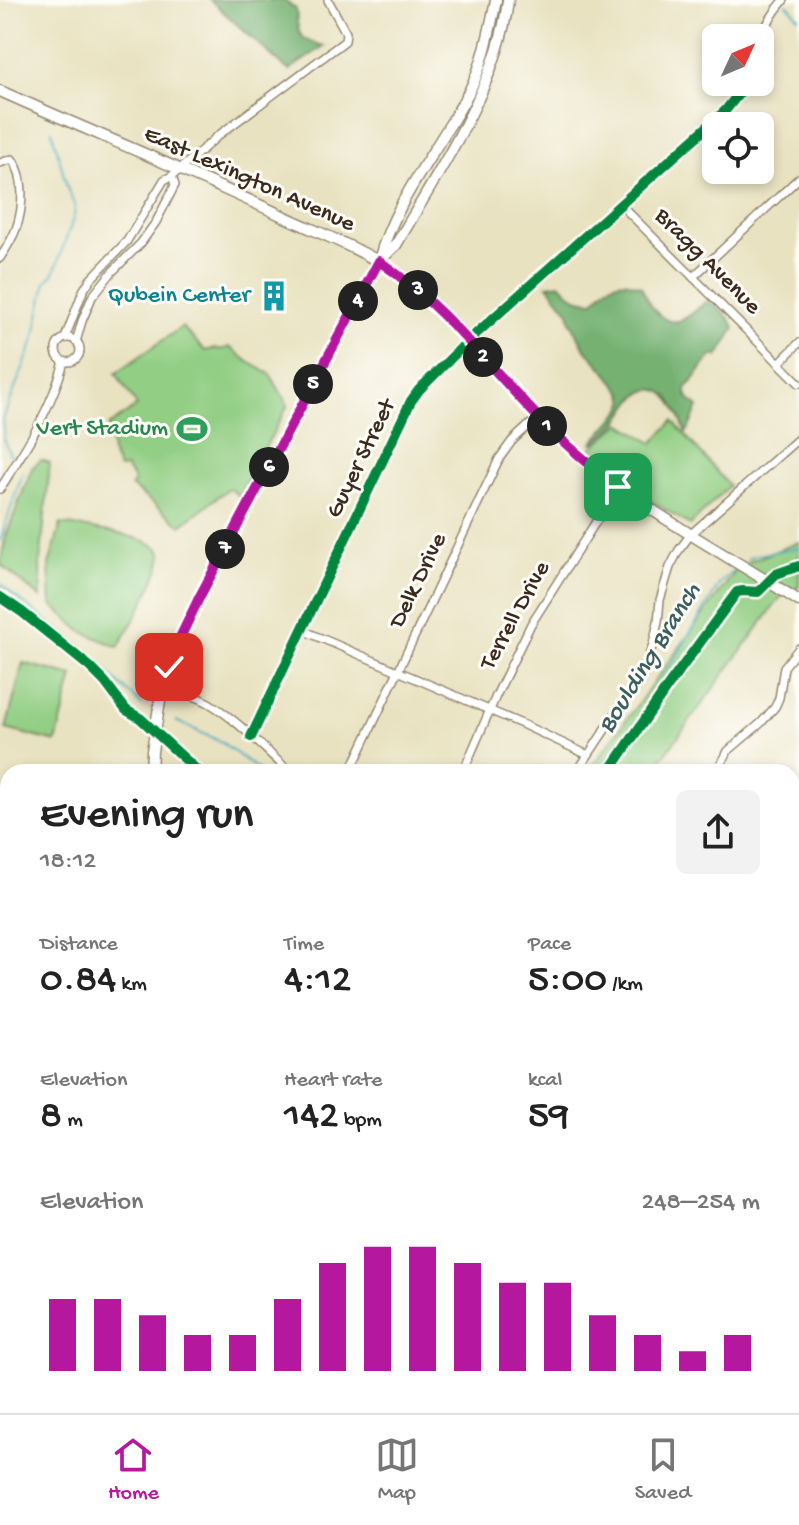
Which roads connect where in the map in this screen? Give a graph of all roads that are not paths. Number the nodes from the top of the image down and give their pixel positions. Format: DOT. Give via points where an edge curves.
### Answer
graph roads {
  1 [pos="328,0"];
  2 [pos="496,0"];
  3 [pos="508,0"];
  4 [pos="784,0"];
  5 [pos="767,24"];
  6 [pos="491,51"];
  7 [pos="0,91"];
  8 [pos="737,96"];
  9 [pos="0,163"];
  10 [pos="175,172"];
  11 [pos="799,178"];
  12 [pos="620,204"];
  13 [pos="0,258"];
  14 [pos="379,261"];
  15 [pos="693,277"];
  16 [pos="65,338"];
  17 [pos="469,340"];
  18 [pos="76,342"];
  19 [pos="799,343"];
  20 [pos="64,362"];
  21 [pos="779,363"];
  22 [pos="799,383"];
  23 [pos="538,417"];
  24 [pos="799,438"];
  25 [pos="618,487"];
  26 [pos="0,489"];
  27 [pos="691,534"];
  28 [pos="799,601"];
  29 [pos="302,630"];
  30 [pos="799,648"];
  31 [pos="397,672"];
  32 [pos="162,688"];
  33 [pos="489,711"];
  34 [pos="251,737"];
  35 [pos="588,755"];
  36 [pos="151,764"];
  37 [pos="281,764"];
  38 [pos="354,764"];
  39 [pos="466,764"];
  40 [pos="582,764"];
  41 [pos="721,764"];
  1 -- 10 [label="street" via="345,41"];
  2 -- 6 [label="main road"];
  3 -- 6 [label="main road"];
  4 -- 5 [label="street"];
  6 -- 14 [label="main road" via="471,112 396,245"];
  7 -- 10 [label="main road, East Lexington Avenue"];
  8 -- 12 [label="street, Guyer Street"];
  9 -- 13 [label="street" via="14,161 21,184 17,228"];
  10 -- 14 [label="main road, East Lexington Avenue" via="259,204"];
  10 -- 16 [label="street" via="164,180 122,248 90,280"];
  10 -- 18 [label="street" via="175,185 156,222 100,284"];
  11 -- 15 [label="street"];
  12 -- 15 [label="street, Bragg Avenue"];
  12 -- 17 [label="street, Guyer Street"];
  14 -- 17 [label="main road, East Lexington Avenue" via="421,292"];
  14 -- 32 [label="main road" via="200,596"];
  15 -- 21 [label="street, Bragg Avenue"];
  16 -- 18 [label="street"];
  16 -- 20 [label="street" via="55,350"];
  17 -- 23 [label="main road, East Lexington Avenue"];
  17 -- 29 [label="street, Guyer Street" via="411,401"];
  18 -- 20 [label="street" via="78,356"];
  19 -- 21 [label="street"];
  20 -- 26 [label="street" via="42,422"];
  21 -- 22 [label="street, Bragg Avenue"];
  23 -- 25 [label="main road, East Lexington Avenue"];
  23 -- 31 [label="street, Delk Drive" via="499,459"];
  24 -- 27 [label="street"];
  25 -- 27 [label="main road, East Lexington Avenue"];
  25 -- 33 [label="street, Terrell Drive" via="531,624"];
  27 -- 28 [label="main road, East Lexington Avenue"];
  27 -- 35 [label="street" via="670,567 644,671"];
  29 -- 31 [label="street"];
  29 -- 34 [label="street, Guyer Street"];
  30 -- 41 [label="street" via="784,667 775,707"];
  31 -- 33 [label="street"];
  31 -- 38 [label="street, Delk Drive"];
  32 -- 34 [label="street" via="211,704"];
  32 -- 36 [label="main road"];
  33 -- 35 [label="street"];
  33 -- 39 [label="street, Terrell Drive"];
  34 -- 37 [label="street"];
  35 -- 40 [label="street"];
}
